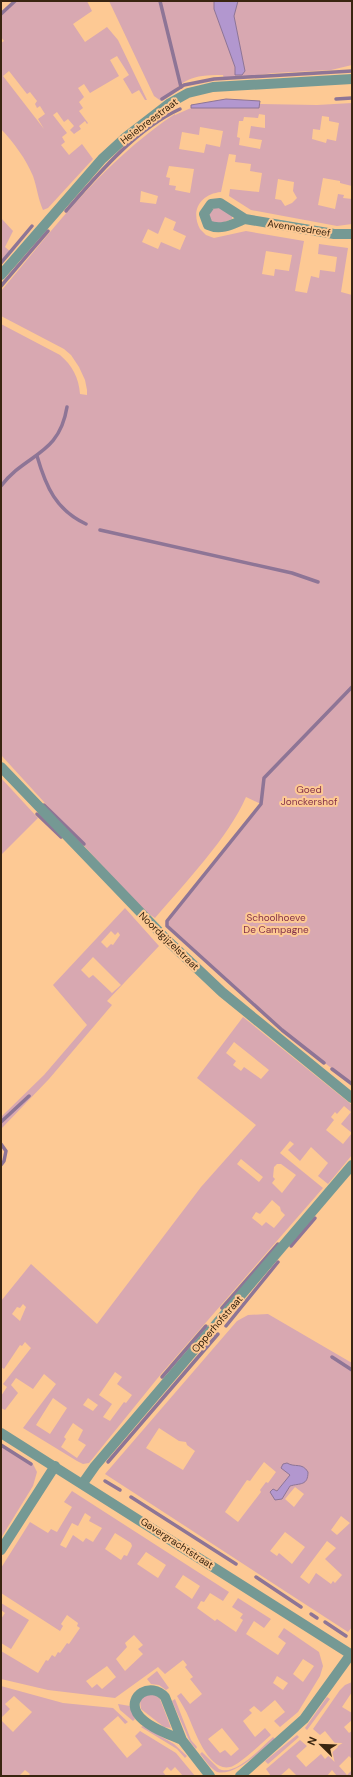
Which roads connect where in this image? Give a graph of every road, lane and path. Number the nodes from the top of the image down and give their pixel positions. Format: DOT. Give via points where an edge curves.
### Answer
graph roads {
  1 [pos="352,79"];
  2 [pos="245,220"];
  3 [pos="352,234"];
  4 [pos="1,275"];
  5 [pos="1,767"];
  6 [pos="352,1098"];
  7 [pos="352,1165"];
  8 [pos="1,1433"];
  9 [pos="55,1466"];
  10 [pos="83,1483"];
  11 [pos="1,1550"];
  12 [pos="352,1655"];
  13 [pos="182,1740"];
  14 [pos="210,1776"];
  15 [pos="240,1776"];
  1 -- 4 [label="street, Heiebreestraat" via="213,87 188,93 170,103 126,136 102,159"];
  2 -- 3 [label="street, Avennesdreef" via="334,234"];
  5 -- 6 [label="street, Noordgijzelstraat" via="167,940 228,997"];
  7 -- 10 [label="street, Opperhofstraat"];
  8 -- 9 [label="street, Gavergrachtstraat"];
  9 -- 10 [label="street, Gavergrachtstraat"];
  9 -- 11 [label="street"];
  10 -- 12 [label="street, Gavergrachtstraat"];
  12 -- 15 [label="street" via="304,1719"];
  13 -- 13 [label="street" via="165,1697 154,1690 144,1691 138,1696 135,1703 138,1714 150,1724"];
  13 -- 14 [label="street"];
}
